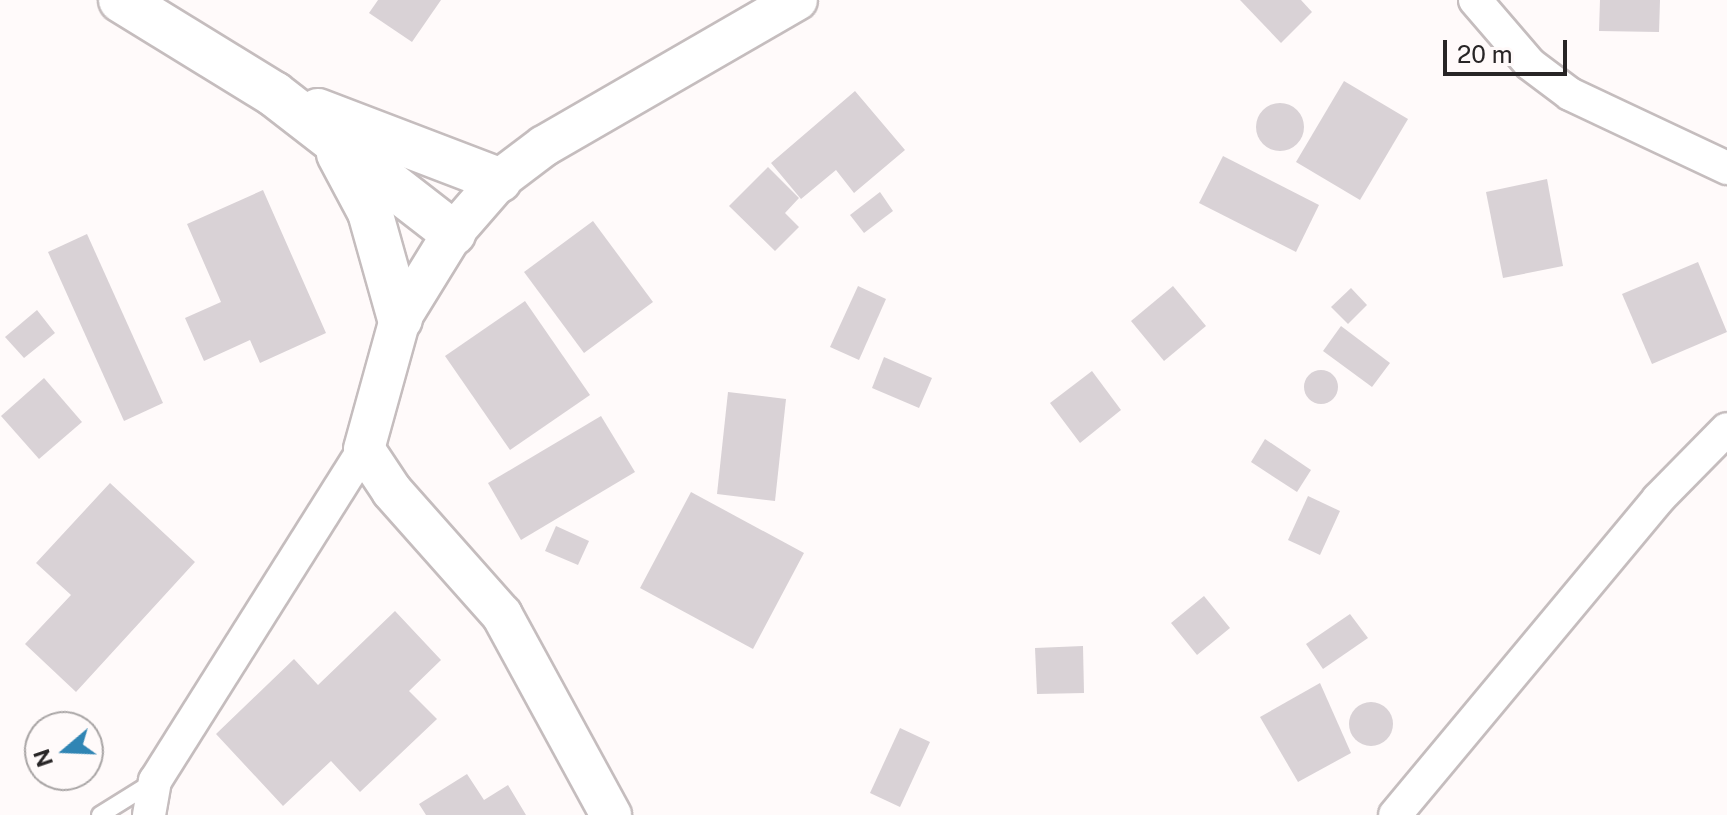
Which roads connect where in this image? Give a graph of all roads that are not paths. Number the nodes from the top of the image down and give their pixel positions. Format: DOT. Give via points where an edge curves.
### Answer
graph roads {
  1 [pos="121,0"];
  2 [pos="797,0"];
  3 [pos="1475,0"];
  4 [pos="274,94"];
  5 [pos="318,128"];
  6 [pos="1727,168"];
  7 [pos="499,180"];
  8 [pos="453,233"];
  9 [pos="400,319"];
  10 [pos="1727,429"];
  11 [pos="364,449"];
  12 [pos="155,781"];
  13 [pos="100,815"];
  14 [pos="149,815"];
  15 [pos="611,815"];
  16 [pos="1395,815"];
  1 -- 4 [label="main road"];
  2 -- 7 [label="street" via="544,146"];
  3 -- 6 [label="street" via="1530,64 1570,94"];
  4 -- 5 [label="main road"];
  4 -- 7 [label="main road"];
  5 -- 8 [label="main road"];
  5 -- 9 [label="main road" via="350,167 370,212"];
  7 -- 8 [label="street"];
  8 -- 9 [label="street"];
  9 -- 11 [label="street"];
  10 -- 16 [label="street" via="1658,499"];
  11 -- 12 [label="street"];
  11 -- 15 [label="street" via="392,491 502,615"];
  12 -- 13 [label="lane"];
  12 -- 14 [label="street"];
}
